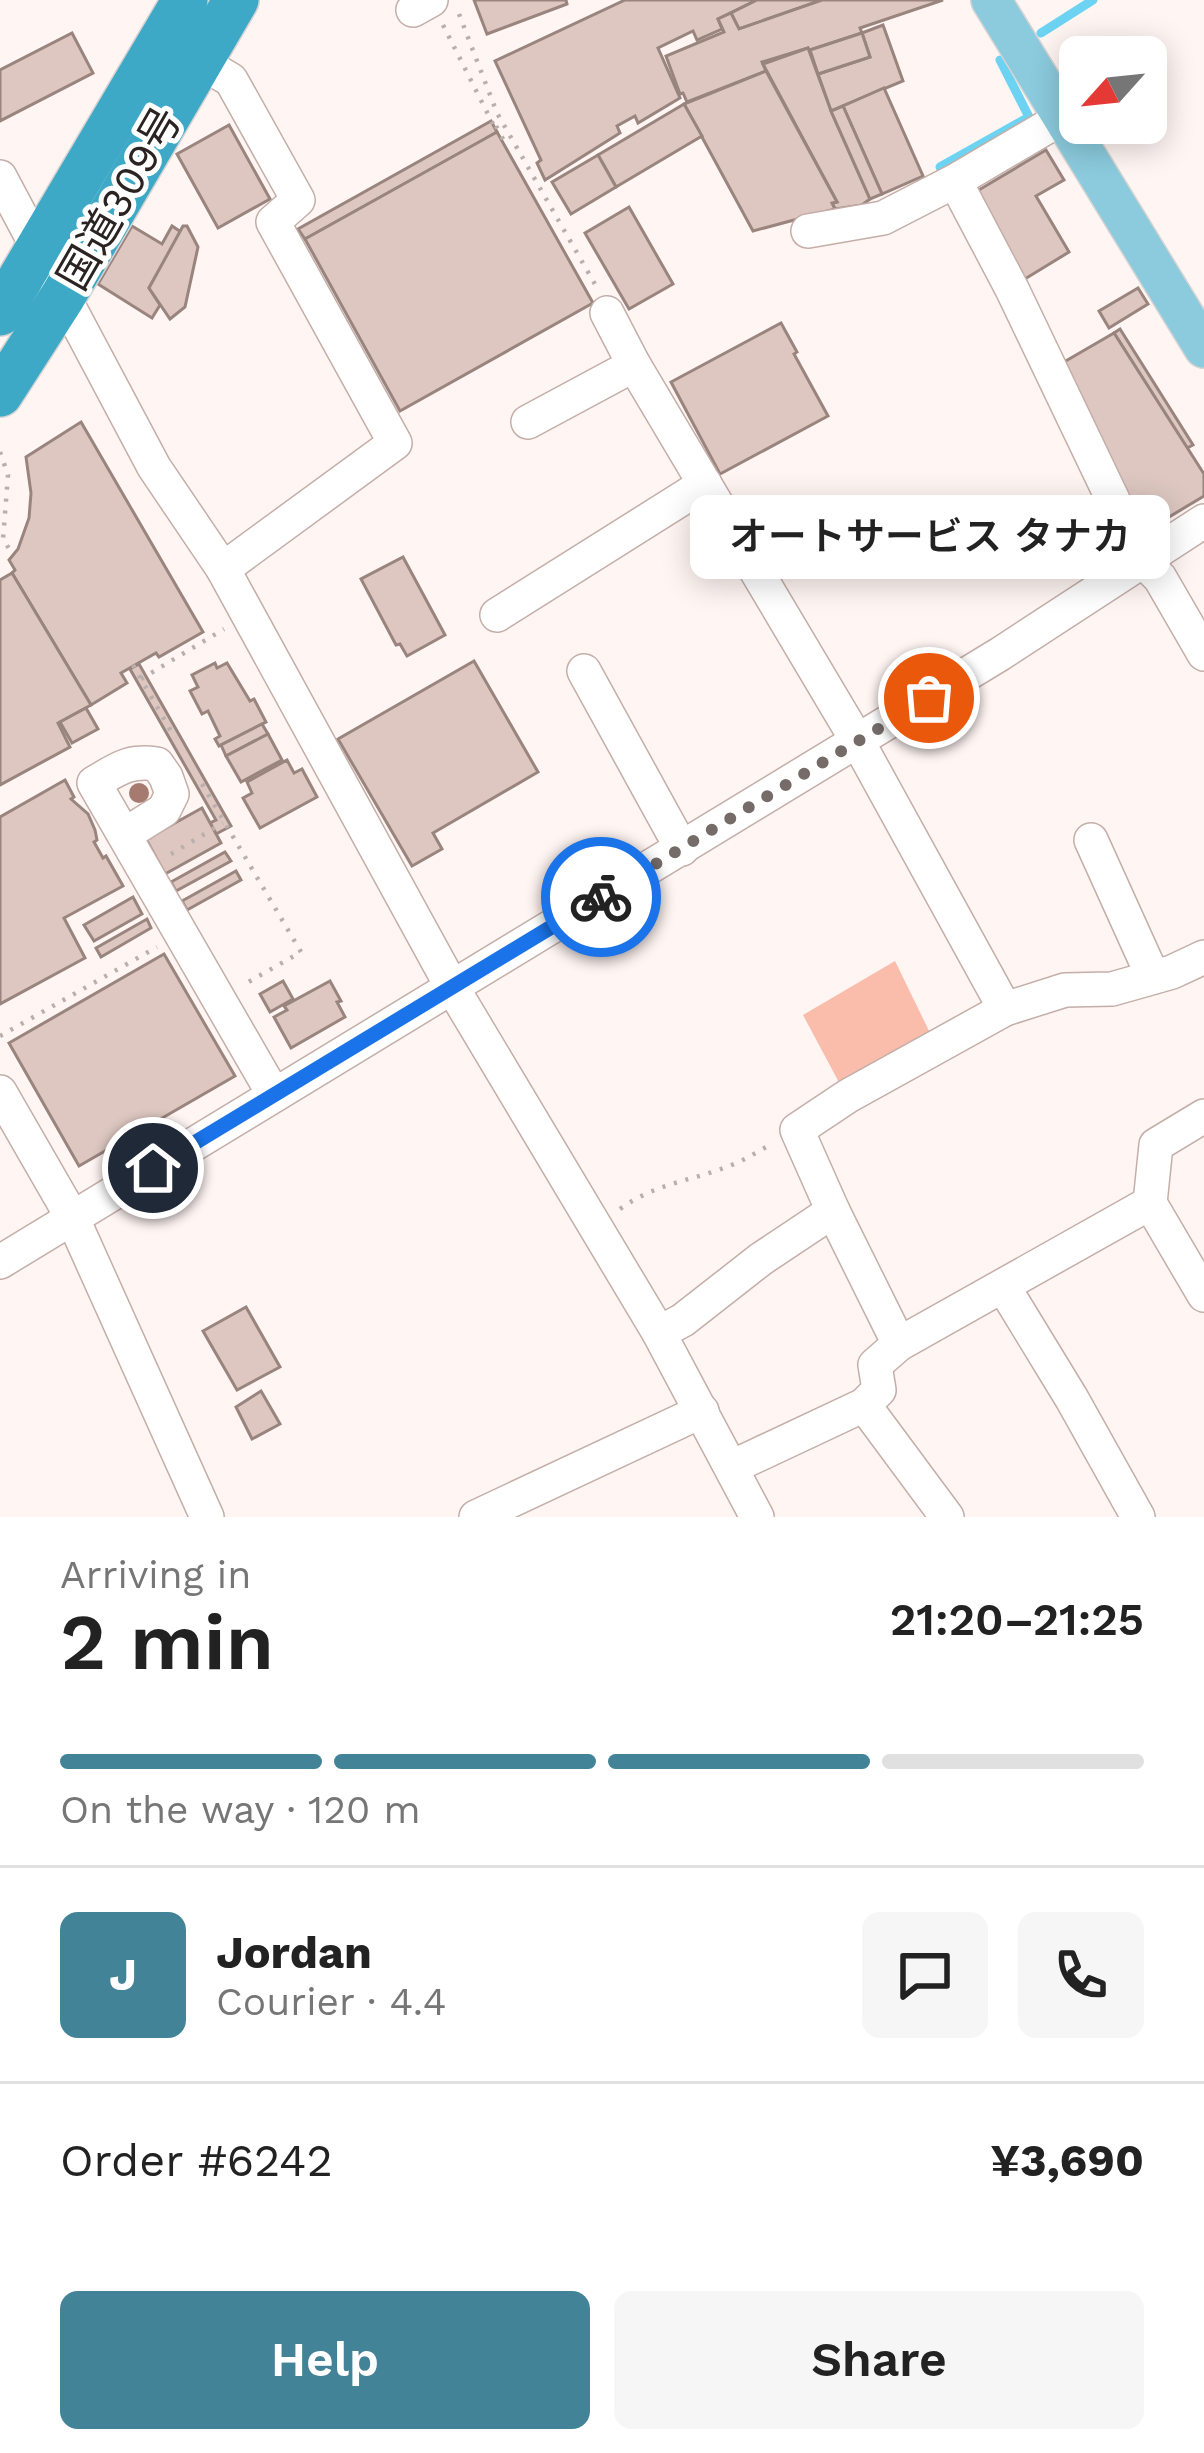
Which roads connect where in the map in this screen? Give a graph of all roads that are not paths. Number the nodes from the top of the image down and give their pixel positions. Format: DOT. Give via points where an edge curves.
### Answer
graph roads {
  1 [pos="185,0"];
  2 [pos="236,0"];
  3 [pos="991,0"];
  4 [pos="199,62"];
  5 [pos="1059,113"];
  6 [pos="1059,120"];
  7 [pos="1078,144"];
  8 [pos="0,177"];
  9 [pos="956,181"];
  10 [pos="808,231"];
  11 [pos="38,249"];
  12 [pos="62,296"];
  13 [pos="0,313"];
  14 [pos="608,313"];
  15 [pos="1204,347"];
  16 [pos="634,365"];
  17 [pos="0,394"];
  18 [pos="527,422"];
  19 [pos="705,484"];
  20 [pos="1204,521"];
  21 [pos="1144,562"];
  22 [pos="223,568"];
  23 [pos="497,615"];
  24 [pos="1204,654"];
  25 [pos="600,685"];
  26 [pos="857,742"];
  27 [pos="124,835"];
  28 [pos="1091,840"];
  29 [pos="682,849"];
  30 [pos="1204,956"];
  31 [pos="1153,977"];
  32 [pos="452,987"];
  33 [pos="1005,1009"];
  34 [pos="0,1092"];
  35 [pos="274,1095"];
  36 [pos="1204,1116"];
  37 [pos="1150,1203"];
  38 [pos="833,1211"];
  39 [pos="72,1217"];
  40 [pos="0,1262"];
  41 [pos="1003,1286"];
  42 [pos="1204,1294"];
  43 [pos="659,1333"];
  44 [pos="899,1344"];
  45 [pos="864,1405"];
  46 [pos="702,1411"];
  47 [pos="732,1467"];
  48 [pos="207,1517"];
  49 [pos="476,1517"];
  50 [pos="757,1517"];
  51 [pos="947,1517"];
  52 [pos="1138,1517"];
  1 -- 11 [label="highway, 国道309号"];
  2 -- 4 [label="highway, 国道309号"];
  3 -- 5 [label="main road"];
  4 -- 12 [label="highway, 国道309号"];
  4 -- 22 [label="street" via="231,80 298,200 273,222 395,442"];
  6 -- 9 [label="street"];
  7 -- 15 [label="main road"];
  8 -- 11 [label="street"];
  9 -- 10 [label="street" via="883,218"];
  9 -- 21 [label="street"];
  11 -- 12 [label="street"];
  11 -- 13 [label="highway, 国道309号"];
  12 -- 17 [label="highway, 国道309号"];
  12 -- 22 [label="street" via="154,467"];
  14 -- 16 [label="street"];
  16 -- 18 [label="street"];
  16 -- 19 [label="street"];
  19 -- 23 [label="street" via="587,571"];
  19 -- 26 [label="street"];
  20 -- 21 [label="street"];
  21 -- 24 [label="street"];
  21 -- 26 [label="street"];
  22 -- 32 [label="street"];
  25 -- 29 [label="street"];
  26 -- 29 [label="street"];
  26 -- 33 [label="street"];
  27 -- 35 [label="street" via="181,934 193,979"];
  28 -- 31 [label="street"];
  29 -- 32 [label="street"];
  30 -- 31 [label="street"];
  31 -- 33 [label="street"];
  32 -- 35 [label="street"];
  32 -- 43 [label="street"];
  33 -- 38 [label="street" via="797,1130"];
  34 -- 39 [label="street"];
  35 -- 39 [label="street"];
  36 -- 37 [label="street" via="1156,1145"];
  37 -- 41 [label="street"];
  37 -- 42 [label="street"];
  38 -- 43 [label="street"];
  38 -- 44 [label="street"];
  39 -- 40 [label="street"];
  39 -- 48 [label="street"];
  41 -- 44 [label="street"];
  41 -- 52 [label="street"];
  43 -- 46 [label="street"];
  44 -- 45 [label="street" via="875,1365 879,1390"];
  45 -- 47 [label="street"];
  45 -- 51 [label="street"];
  46 -- 47 [label="street"];
  46 -- 49 [label="street"];
  47 -- 50 [label="street"];
}
